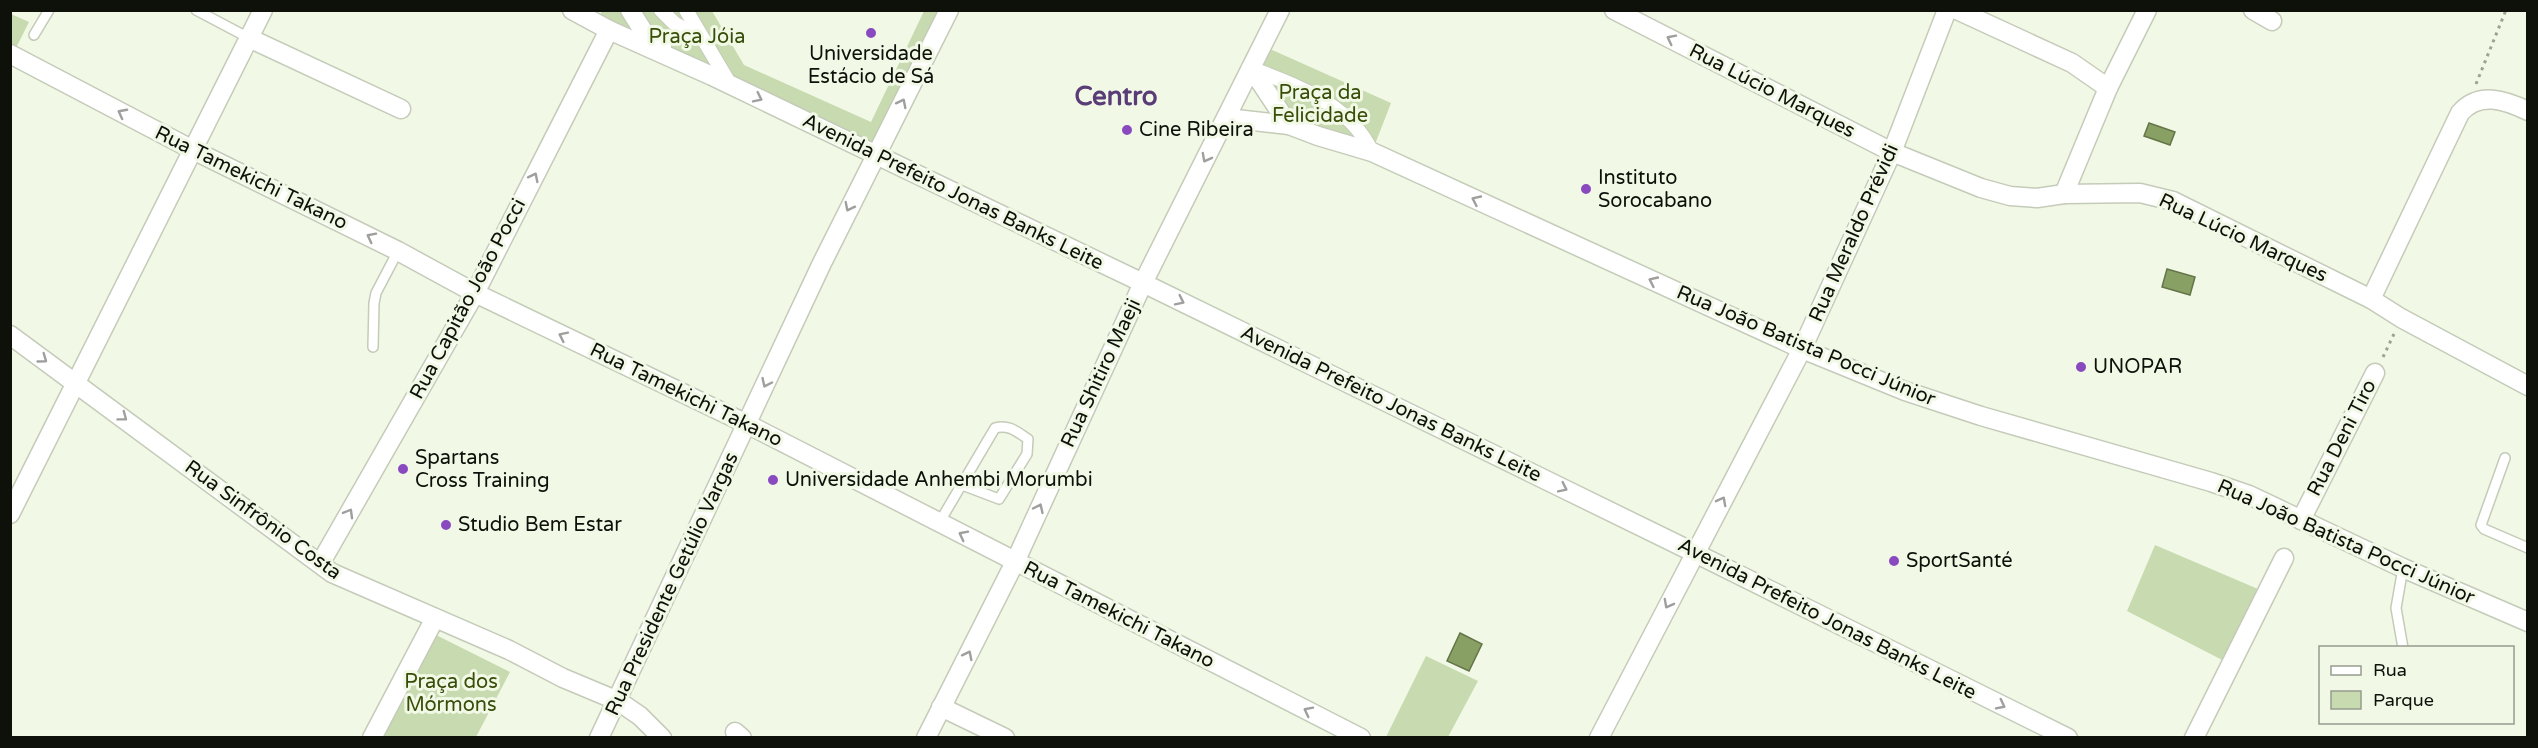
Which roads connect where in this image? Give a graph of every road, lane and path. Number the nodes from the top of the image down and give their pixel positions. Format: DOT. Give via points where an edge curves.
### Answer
graph roads {
  1 [pos="49,10"];
  2 [pos="196,10"];
  3 [pos="263,10"];
  4 [pos="572,10"];
  5 [pos="630,10"];
  6 [pos="661,10"];
  7 [pos="686,10"];
  8 [pos="949,10"];
  9 [pos="1614,10"];
  10 [pos="1947,10"];
  11 [pos="1957,10"];
  12 [pos="2147,10"];
  13 [pos="2253,10"];
  14 [pos="2506,10"];
  15 [pos="1272,13"];
  16 [pos="2272,21"];
  17 [pos="609,30"];
  18 [pos="34,35"];
  19 [pos="249,38"];
  20 [pos="705,41"];
  21 [pos="10,54"];
  22 [pos="1251,68"];
  23 [pos="712,76"];
  24 [pos="731,86"];
  25 [pos="2108,88"];
  26 [pos="2467,105"];
  27 [pos="401,109"];
  28 [pos="2528,111"];
  29 [pos="1227,118"];
  30 [pos="1289,125"];
  31 [pos="193,150"];
  32 [pos="1372,152"];
  33 [pos="1892,152"];
  34 [pos="876,155"];
  35 [pos="2064,194"];
  36 [pos="398,251"];
  37 [pos="1143,283"];
  38 [pos="475,293"];
  39 [pos="2371,299"];
  40 [pos="2401,318"];
  41 [pos="10,335"];
  42 [pos="373,347"];
  43 [pos="1802,349"];
  44 [pos="2375,373"];
  45 [pos="76,382"];
  46 [pos="2528,386"];
  47 [pos="747,424"];
  48 [pos="2505,458"];
  49 [pos="962,485"];
  50 [pos="11,514"];
  51 [pos="2301,520"];
  52 [pos="939,523"];
  53 [pos="2528,548"];
  54 [pos="1695,552"];
  55 [pos="2284,558"];
  56 [pos="1015,562"];
  57 [pos="320,564"];
  58 [pos="2403,568"];
  59 [pos="435,618"];
  60 [pos="2528,622"];
  61 [pos="2403,646"];
  62 [pos="618,701"];
  63 [pos="941,707"];
  64 [pos="2045,734"];
  65 [pos="372,738"];
  66 [pos="599,738"];
  67 [pos="662,738"];
  68 [pos="926,738"];
  69 [pos="1005,738"];
  70 [pos="1360,738"];
  71 [pos="1599,738"];
  72 [pos="2068,738"];
  73 [pos="2194,738"];
  1 -- 18 [label="lane"];
  2 -- 19 [label="lane"];
  3 -- 19 [label="street"];
  4 -- 17 [label="street, Avenida Prefeito Jonas Banks Leite"];
  5 -- 23 [label="street, Avenida Prefeito Jonas Banks Leite" via="639,28 653,41"];
  6 -- 20 [label="street" via="674,23"];
  7 -- 20 [label="street"];
  34 -- 8 [label="street, Rua Presidente Getúlio Vargas, one-way"];
  33 -- 9 [label="street, Rua Lúcio Marques, one-way"];
  10 -- 33 [label="street, Rua Meraldo Prévidi"];
  11 -- 25 [label="street" via="2073,63"];
  12 -- 25 [label="street"];
  13 -- 16 [label="street"];
  14 -- 26 [label="path"];
  15 -- 22 [label="street, Rua Shitiro Maeji"];
  17 -- 23 [label="street, Avenida Prefeito Jonas Banks Leite"];
  38 -- 17 [label="street, Rua Capitão João Pocci, one-way"];
  19 -- 27 [label="street"];
  19 -- 31 [label="street"];
  20 -- 24 [label="street"];
  31 -- 21 [label="street, Rua Tamekichi Takano, one-way"];
  22 -- 29 [label="street, Rua Shitiro Maeji"];
  22 -- 30 [label="street"];
  22 -- 32 [label="street" via="1295,85 1336,108 1358,128"];
  23 -- 24 [label="street, Avenida Prefeito Jonas Banks Leite"];
  24 -- 34 [label="street, Avenida Prefeito Jonas Banks Leite, one-way"];
  25 -- 35 [label="street"];
  26 -- 28 [label="street" via="2499,100"];
  26 -- 39 [label="street" via="2454,123"];
  29 -- 30 [label="street, Rua João Batista Pocci Júnior"];
  29 -- 37 [label="street, Rua Shitiro Maeji, one-way"];
  30 -- 32 [label="street, Rua João Batista Pocci Júnior"];
  36 -- 31 [label="street, Rua Tamekichi Takano, one-way"];
  31 -- 45 [label="street"];
  43 -- 32 [label="street, Rua João Batista Pocci Júnior, one-way"];
  33 -- 35 [label="street, Rua Lúcio Marques" via="1993,192 2037,198"];
  33 -- 43 [label="street, Rua Meraldo Prévidi"];
  34 -- 37 [label="street, Avenida Prefeito Jonas Banks Leite"];
  34 -- 47 [label="street, Rua Presidente Getúlio Vargas, one-way"];
  35 -- 39 [label="street, Rua Lúcio Marques" via="2140,193 2173,201"];
  36 -- 38 [label="street, Rua Tamekichi Takano"];
  36 -- 42 [label="lane" via="376,292"];
  37 -- 54 [label="street, Avenida Prefeito Jonas Banks Leite, one-way"];
  56 -- 37 [label="street, Rua Shitiro Maeji, one-way"];
  47 -- 38 [label="street, Rua Tamekichi Takano, one-way"];
  57 -- 38 [label="street, Rua Capitão João Pocci, one-way"];
  39 -- 40 [label="street, Rua Lúcio Marques"];
  40 -- 44 [label="path, Rua Deni Tiro"];
  40 -- 46 [label="street, Rua Lúcio Marques"];
  41 -- 45 [label="street, Rua Sinfrônio Costa, one-way"];
  43 -- 51 [label="street, Rua João Batista Pocci Júnior" via="1930,400 2249,495"];
  54 -- 43 [label="street, Rua Meraldo Prévidi, one-way"];
  44 -- 51 [label="street, Rua Deni Tiro"];
  45 -- 50 [label="street"];
  45 -- 57 [label="street, Rua Sinfrônio Costa, one-way"];
  47 -- 52 [label="street, Rua Tamekichi Takano"];
  47 -- 62 [label="street, Rua Presidente Getúlio Vargas"];
  48 -- 53 [label="lane" via="2481,525"];
  49 -- 49 [label="lane" via="995,428 1010,427 1028,439 1027,454 1002,498 996,500"];
  49 -- 52 [label="lane"];
  51 -- 58 [label="street, Rua João Batista Pocci Júnior"];
  56 -- 52 [label="street, Rua Tamekichi Takano, one-way"];
  54 -- 64 [label="street, Avenida Prefeito Jonas Banks Leite, one-way"];
  54 -- 71 [label="street, Rua Meraldo Prévidi, one-way"];
  55 -- 73 [label="street"];
  63 -- 56 [label="street, Rua Shitiro Maeji, one-way"];
  70 -- 56 [label="street, Rua Tamekichi Takano, one-way"];
  57 -- 59 [label="street, Rua Sinfrônio Costa"];
  58 -- 60 [label="street, Rua João Batista Pocci Júnior"];
  58 -- 61 [label="lane" via="2396,608"];
  59 -- 62 [label="street, Rua Sinfrônio Costa"];
  59 -- 65 [label="street"];
  62 -- 66 [label="street, Rua Presidente Getúlio Vargas"];
  62 -- 67 [label="street, Rua Sinfrônio Costa"];
  63 -- 68 [label="street, Rua Shitiro Maeji"];
  63 -- 69 [label="street"];
  64 -- 72 [label="street, Avenida Prefeito Jonas Banks Leite"];
}
